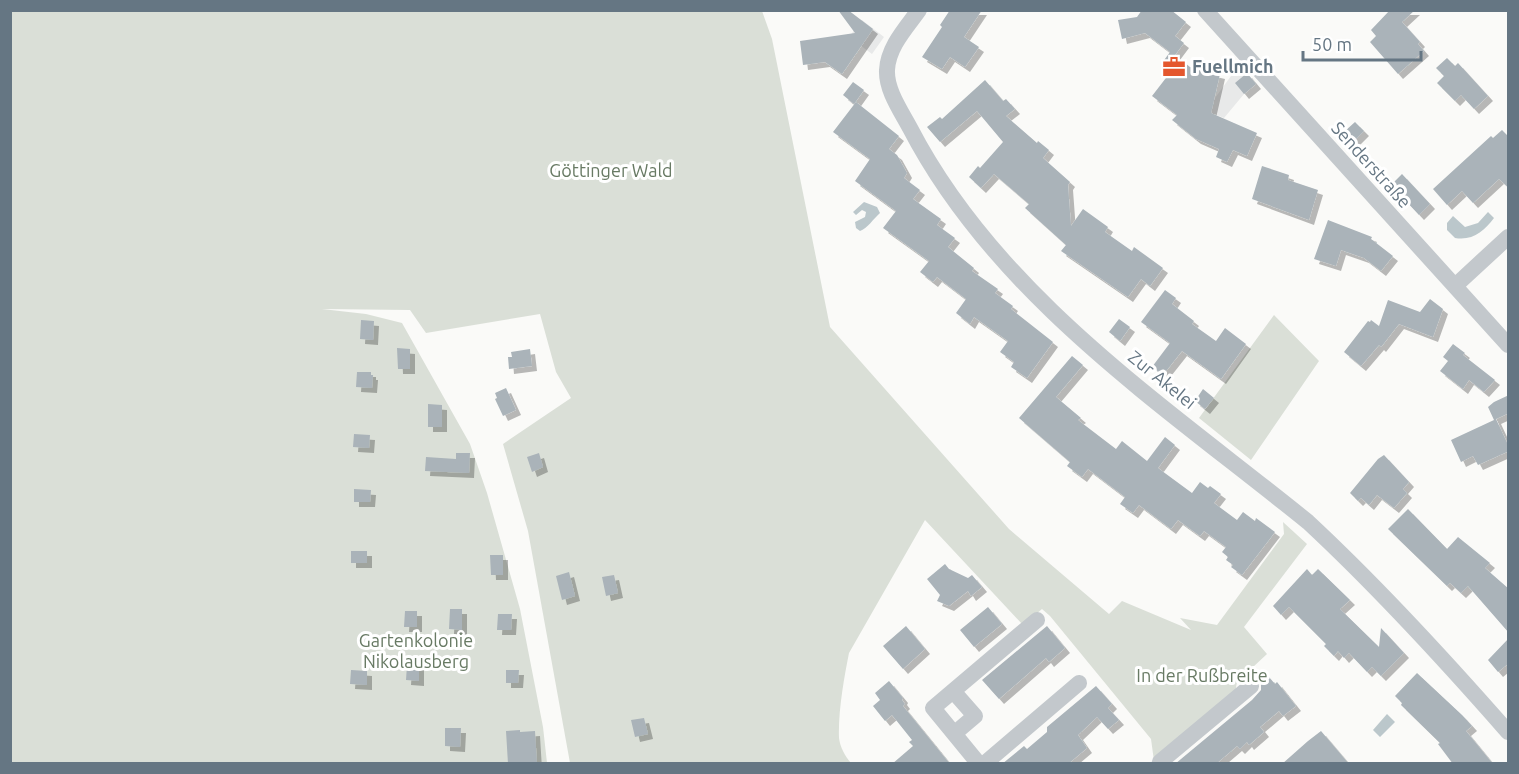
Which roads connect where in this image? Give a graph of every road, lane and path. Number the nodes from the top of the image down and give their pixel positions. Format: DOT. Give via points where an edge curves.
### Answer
graph roads {
  1 [pos="919,10"];
  2 [pos="1205,10"];
  3 [pos="1509,237"];
  4 [pos="1455,286"];
  5 [pos="1509,345"];
  6 [pos="1037,620"];
  7 [pos="1079,683"];
  8 [pos="1251,686"];
  9 [pos="953,691"];
  10 [pos="1509,732"];
  11 [pos="955,733"];
  12 [pos="979,764"];
  13 [pos="984,764"];
  14 [pos="1161,764"];
  1 -- 10 [label="street, Zur Akelei" via="888,60 889,85 941,181 988,244 1069,328 1308,522 1396,607"];
  2 -- 4 [label="street, Senderstraße"];
  3 -- 4 [label="street"];
  4 -- 5 [label="street, Senderstraße"];
  6 -- 9 [label="street"];
  7 -- 13 [label="street"];
  8 -- 14 [label="street"];
  9 -- 11 [label="street" via="933,708"];
  9 -- 11 [label="street" via="975,716"];
  11 -- 12 [label="street"];
}
